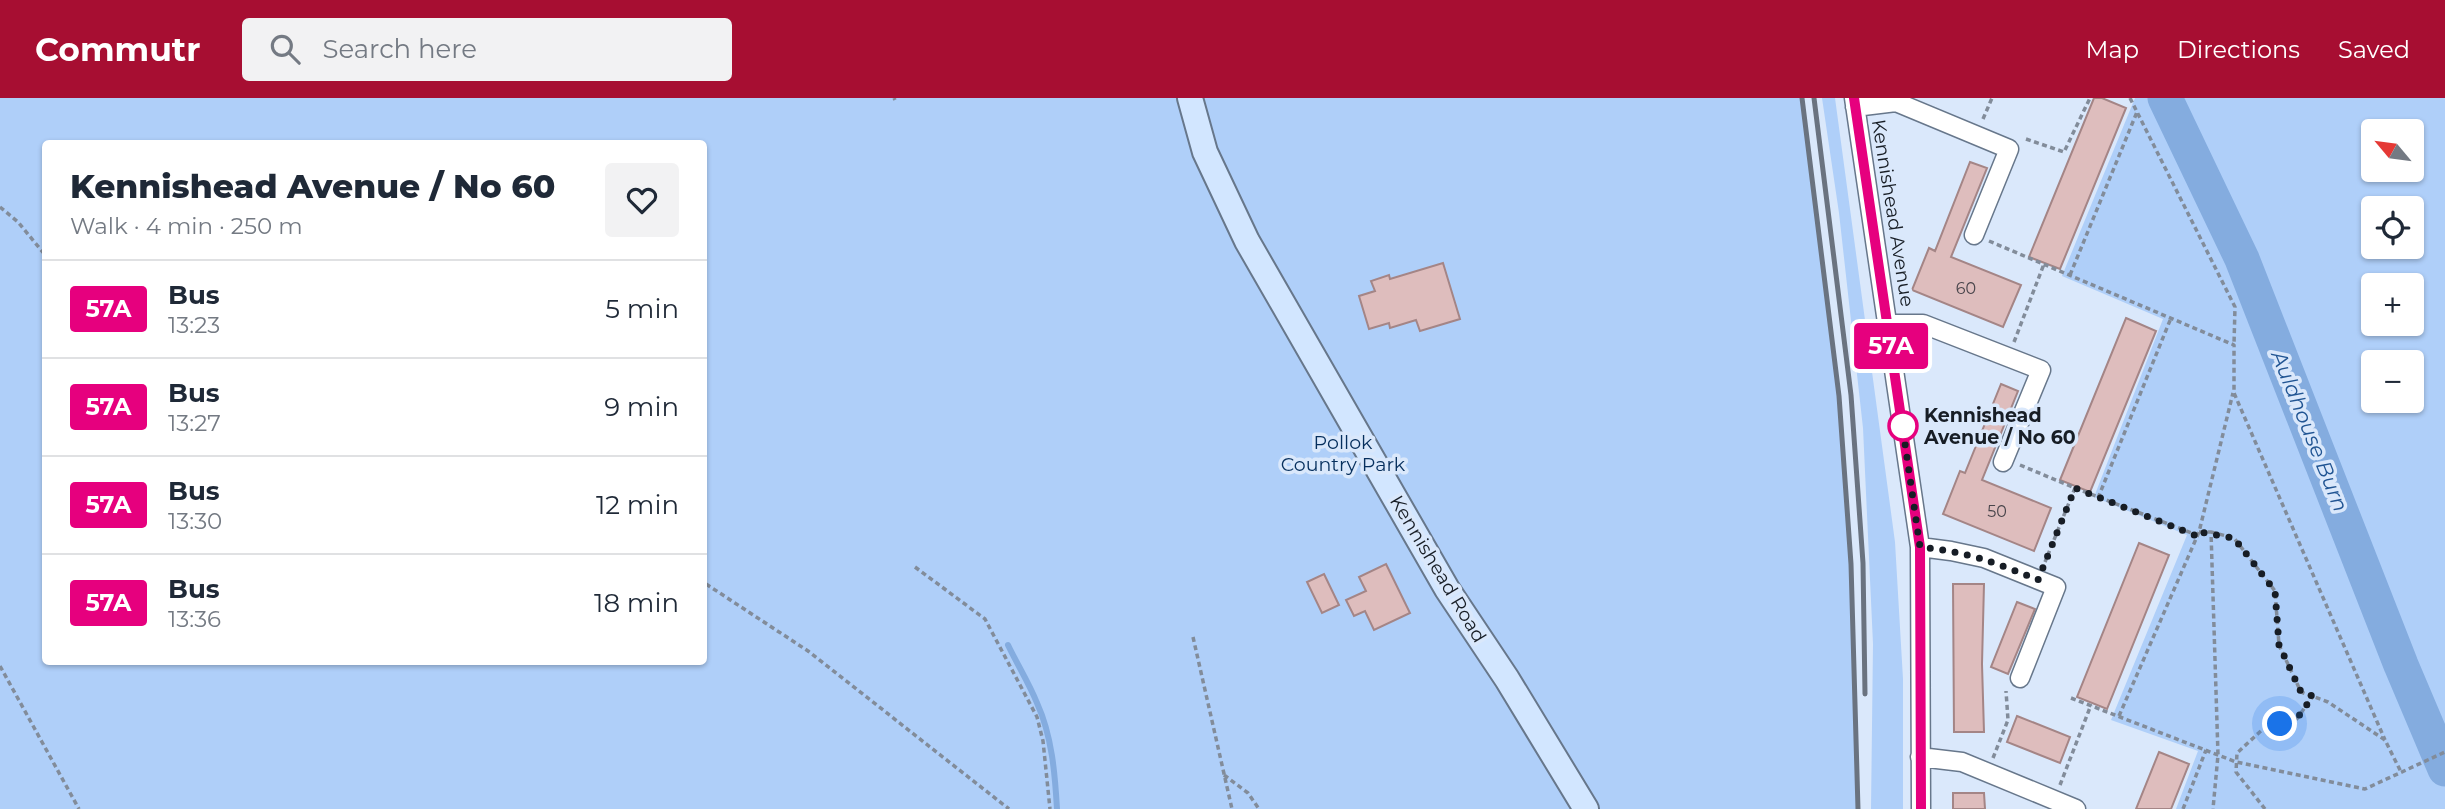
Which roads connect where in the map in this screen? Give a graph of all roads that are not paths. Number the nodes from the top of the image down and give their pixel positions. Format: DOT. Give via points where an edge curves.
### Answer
graph roads {
  1 [pos="1190,98"];
  2 [pos="1855,103"];
  3 [pos="1974,235"];
  4 [pos="1888,324"];
  5 [pos="2004,460"];
  6 [pos="1920,547"];
  7 [pos="2021,678"];
  8 [pos="1920,757"];
  9 [pos="1586,809"];
  10 [pos="1921,809"];
  11 [pos="2076,809"];
  1 -- 9 [label="street, Kennishead Road" via="1205,152 1247,241 1447,589"];
  2 -- 3 [label="street, Kennishead Avenue" via="1896,102 2009,149"];
  2 -- 4 [label="street, Kennishead Avenue"];
  4 -- 5 [label="street, Kennishead Avenue" via="1923,324 2041,370"];
  4 -- 6 [label="street, Kennishead Avenue"];
  6 -- 7 [label="street" via="1984,558 2056,587"];
  6 -- 8 [label="street, Kennishead Avenue"];
  8 -- 10 [label="street, Kennishead Avenue"];
  8 -- 11 [label="street" via="1962,762"];
}
